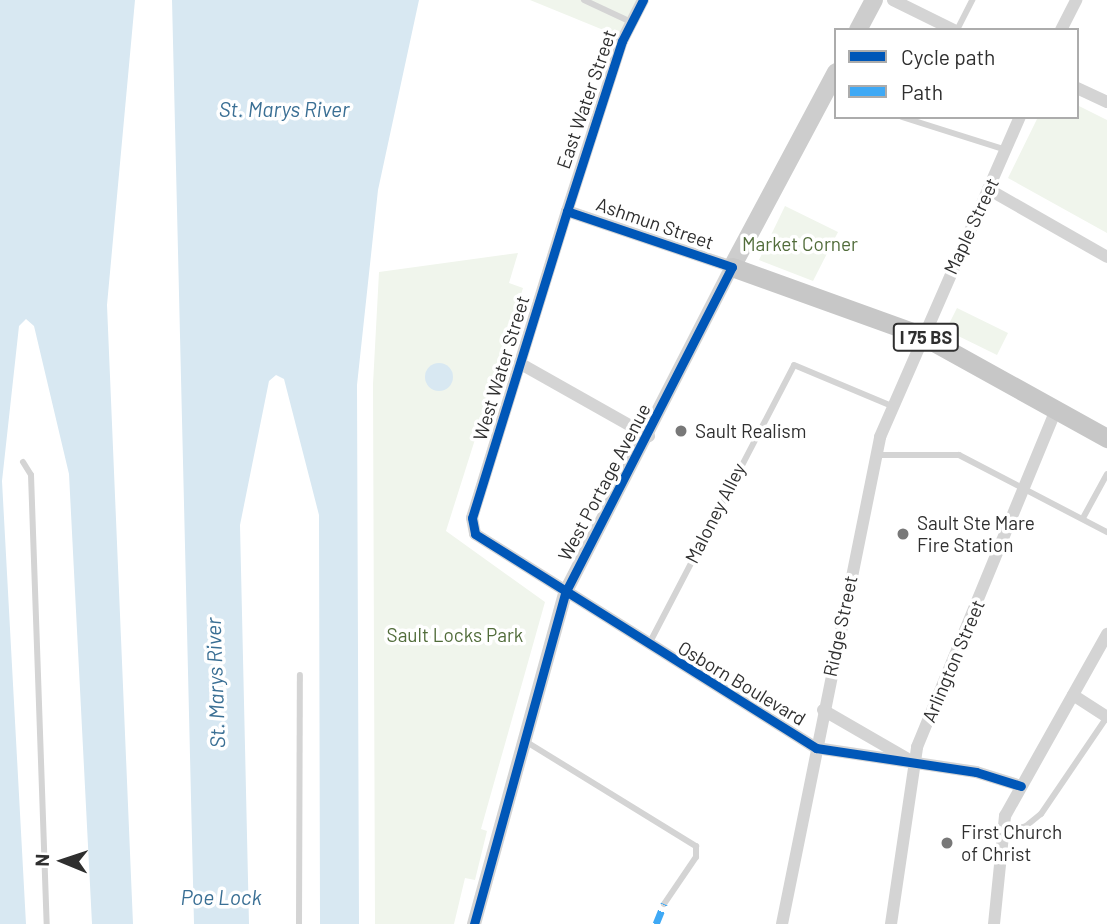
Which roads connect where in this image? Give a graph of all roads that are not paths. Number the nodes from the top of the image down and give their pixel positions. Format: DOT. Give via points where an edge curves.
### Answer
graph roads {
  1 [pos="584,0"];
  2 [pos="643,0"];
  3 [pos="874,0"];
  4 [pos="893,0"];
  5 [pos="972,0"];
  6 [pos="1076,0"];
  7 [pos="631,22"];
  8 [pos="859,28"];
  9 [pos="951,28"];
  10 [pos="956,28"];
  11 [pos="1063,28"];
  12 [pos="1079,89"];
  13 [pos="830,95"];
  14 [pos="1107,102"];
  15 [pos="908,119"];
  16 [pos="1019,119"];
  17 [pos="1006,150"];
  18 [pos="988,189"];
  19 [pos="567,211"];
  20 [pos="1107,257"];
  21 [pos="732,267"];
  22 [pos="921,335"];
  23 [pos="521,363"];
  24 [pos="892,405"];
  25 [pos="1056,410"];
  26 [pos="649,436"];
  27 [pos="1107,438"];
  28 [pos="876,455"];
  29 [pos="23,462"];
  30 [pos="1107,474"];
  31 [pos="1024,489"];
  32 [pos="1083,518"];
  33 [pos="1107,531"];
  34 [pos="475,534"];
  35 [pos="565,593"];
  36 [pos="1107,635"];
  37 [pos="648,646"];
  38 [pos="300,675"];
  39 [pos="1073,695"];
  40 [pos="823,710"];
  41 [pos="1107,717"];
  42 [pos="525,741"];
  43 [pos="816,748"];
  44 [pos="913,762"];
  45 [pos="1021,786"];
  46 [pos="999,832"];
  47 [pos="664,904"];
  48 [pos="47,924"];
  49 [pos="299,924"];
  50 [pos="474,924"];
  51 [pos="782,924"];
  52 [pos="891,924"];
  53 [pos="993,924"];
  1 -- 7 [label="lane"];
  2 -- 7 [label="street, East Water Street"];
  3 -- 8 [label="main road"];
  4 -- 9 [label="street"];
  5 -- 10 [label="lane"];
  6 -- 11 [label="street"];
  7 -- 19 [label="street, East Water Street"];
  12 -- 14 [label="street"];
  13 -- 21 [label="main road"];
  15 -- 17 [label="lane"];
  16 -- 17 [label="street, Maple Street"];
  17 -- 18 [label="street, Maple Street"];
  18 -- 20 [label="street"];
  18 -- 22 [label="street, Maple Street"];
  19 -- 21 [label="street, Ashmun Street"];
  19 -- 23 [label="street, West Water Street"];
  21 -- 22 [label="main road, Ashmun Street / I 75 BS"];
  21 -- 26 [label="street, West Portage Avenue"];
  22 -- 24 [label="street, Ridge Street"];
  22 -- 25 [label="main road, Ashmun Street / I 75 BS"];
  23 -- 26 [label="street"];
  23 -- 34 [label="street, West Water Street" via="472,518"];
  24 -- 28 [label="street, Ridge Street"];
  24 -- 37 [label="lane, Maloney Alley" via="794,365"];
  25 -- 27 [label="main road, Ashmun Street / I 75 BS"];
  25 -- 31 [label="street, Arlington Street"];
  26 -- 35 [label="street, West Portage Avenue"];
  28 -- 31 [label="lane" via="959,455"];
  28 -- 40 [label="street, Ridge Street"];
  29 -- 48 [label="lane" via="31,475"];
  30 -- 32 [label="lane"];
  31 -- 32 [label="lane"];
  31 -- 44 [label="street, Arlington Street"];
  32 -- 33 [label="lane"];
  34 -- 35 [label="street, Osborn Boulevard"];
  35 -- 37 [label="street, Osborn Boulevard"];
  35 -- 42 [label="street, West Portage Avenue"];
  36 -- 39 [label="street"];
  37 -- 43 [label="street, Osborn Boulevard"];
  38 -- 49 [label="lane"];
  39 -- 41 [label="street"];
  39 -- 45 [label="street"];
  40 -- 43 [label="street, Ridge Street"];
  40 -- 44 [label="street"];
  41 -- 46 [label="lane" via="1041,814 1026,826"];
  42 -- 47 [label="lane" via="696,846 696,857"];
  42 -- 50 [label="street, West Portage Avenue"];
  43 -- 44 [label="street, Osborn Boulevard"];
  43 -- 51 [label="street, Ridge Street"];
  44 -- 45 [label="street, Osborn Boulevard"];
  44 -- 52 [label="street, Arlington Street"];
  45 -- 46 [label="street"];
  46 -- 53 [label="street"];
}
